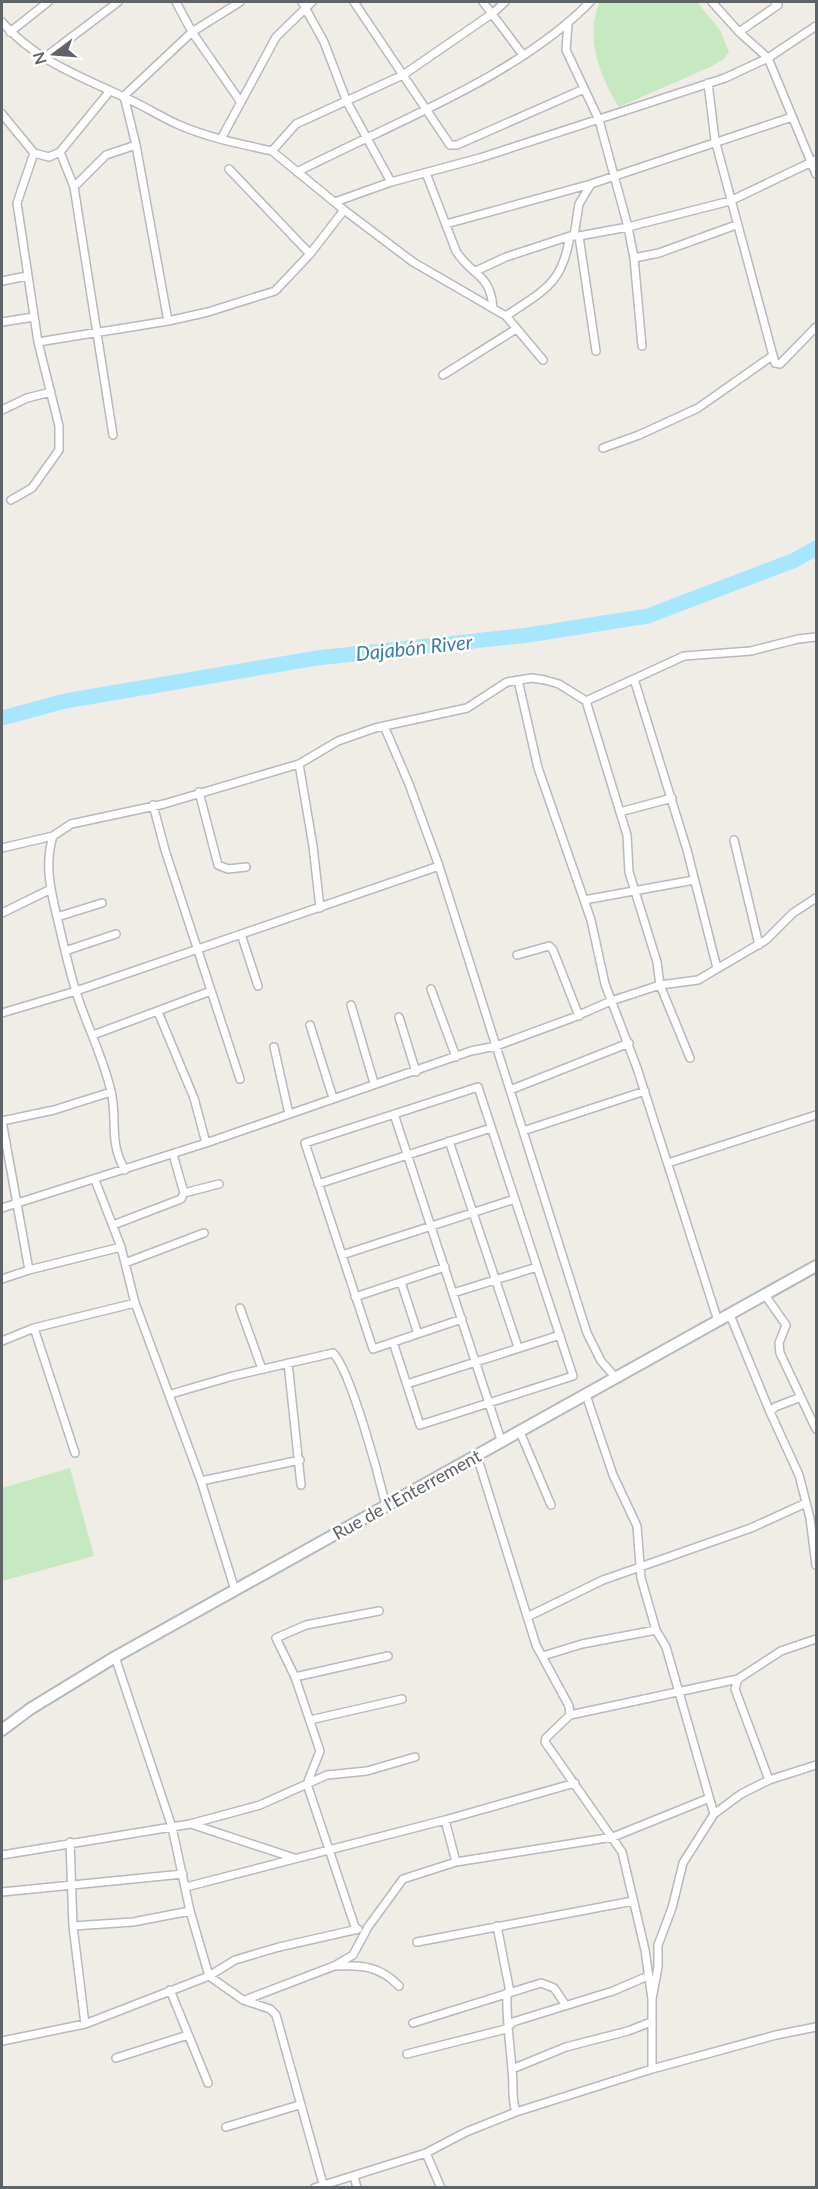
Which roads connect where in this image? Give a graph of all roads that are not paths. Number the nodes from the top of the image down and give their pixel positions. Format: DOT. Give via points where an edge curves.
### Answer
graph roads {
  1 [pos="48,2"];
  2 [pos="118,2"];
  3 [pos="176,2"];
  4 [pos="240,2"];
  5 [pos="312,2"];
  6 [pos="354,2"];
  7 [pos="483,2"];
  8 [pos="505,2"];
  9 [pos="590,2"];
  10 [pos="712,2"];
  11 [pos="775,2"];
  12 [pos="303,4"];
  13 [pos="493,13"];
  14 [pos="2,22"];
  15 [pos="568,24"];
  16 [pos="816,26"];
  17 [pos="192,32"];
  18 [pos="739,32"];
  19 [pos="10,33"];
  20 [pos="523,55"];
  21 [pos="44,58"];
  22 [pos="768,58"];
  23 [pos="403,75"];
  24 [pos="708,83"];
  25 [pos="584,89"];
  26 [pos="109,92"];
  27 [pos="124,96"];
  28 [pos="240,101"];
  29 [pos="347,102"];
  30 [pos="427,109"];
  31 [pos="2,114"];
  32 [pos="792,117"];
  33 [pos="599,120"];
  34 [pos="365,137"];
  35 [pos="221,139"];
  36 [pos="715,140"];
  37 [pos="136,145"];
  38 [pos="272,151"];
  39 [pos="60,152"];
  40 [pos="34,153"];
  41 [pos="814,161"];
  42 [pos="229,169"];
  43 [pos="297,172"];
  44 [pos="426,173"];
  45 [pos="816,174"];
  46 [pos="614,175"];
  47 [pos="391,182"];
  48 [pos="591,184"];
  49 [pos="74,187"];
  50 [pos="730,201"];
  51 [pos="335,202"];
  52 [pos="344,210"];
  53 [pos="446,224"];
  54 [pos="736,225"];
  55 [pos="628,226"];
  56 [pos="574,236"];
  57 [pos="310,254"];
  58 [pos="634,258"];
  59 [pos="476,271"];
  60 [pos="27,276"];
  61 [pos="2,281"];
  62 [pos="493,308"];
  63 [pos="506,316"];
  64 [pos="34,317"];
  65 [pos="168,321"];
  66 [pos="2,322"];
  67 [pos="816,327"];
  68 [pos="516,329"];
  69 [pos="98,334"];
  70 [pos="38,342"];
  71 [pos="642,346"];
  72 [pos="596,351"];
  73 [pos="772,356"];
  74 [pos="543,360"];
  75 [pos="443,375"];
  76 [pos="51,392"];
  77 [pos="2,410"];
  78 [pos="114,435"];
  79 [pos="603,448"];
  80 [pos="11,500"];
  81 [pos="816,637"];
  82 [pos="634,679"];
  83 [pos="518,680"];
  84 [pos="586,701"];
  85 [pos="384,726"];
  86 [pos="299,764"];
  87 [pos="199,792"];
  88 [pos="672,798"];
  89 [pos="153,805"];
  90 [pos="620,812"];
  91 [pos="53,836"];
  92 [pos="734,840"];
  93 [pos="2,848"];
  94 [pos="439,866"];
  95 [pos="246,867"];
  96 [pos="694,880"];
  97 [pos="51,889"];
  98 [pos="635,890"];
  99 [pos="816,898"];
  100 [pos="584,900"];
  101 [pos="102,903"];
  102 [pos="320,908"];
  103 [pos="2,913"];
  104 [pos="57,917"];
  105 [pos="116,934"];
  106 [pos="242,934"];
  107 [pos="759,945"];
  108 [pos="197,948"];
  109 [pos="65,951"];
  110 [pos="518,955"];
  111 [pos="717,968"];
  112 [pos="660,985"];
  113 [pos="258,986"];
  114 [pos="431,989"];
  115 [pos="76,991"];
  116 [pos="212,991"];
  117 [pos="611,1001"];
  118 [pos="351,1005"];
  119 [pos="158,1011"];
  120 [pos="2,1013"];
  121 [pos="579,1016"];
  122 [pos="399,1017"];
  123 [pos="310,1025"];
  124 [pos="93,1035"];
  125 [pos="629,1043"];
  126 [pos="496,1046"];
  127 [pos="274,1047"];
  128 [pos="456,1057"];
  129 [pos="690,1058"];
  130 [pos="416,1072"];
  131 [pos="240,1079"];
  132 [pos="374,1083"];
  133 [pos="510,1090"];
  134 [pos="645,1090"];
  135 [pos="111,1092"];
  136 [pos="333,1098"];
  137 [pos="289,1114"];
  138 [pos="394,1114"];
  139 [pos="816,1115"];
  140 [pos="2,1121"];
  141 [pos="491,1128"];
  142 [pos="523,1131"];
  143 [pos="449,1141"];
  144 [pos="206,1143"];
  145 [pos="173,1154"];
  146 [pos="407,1155"];
  147 [pos="668,1163"];
  148 [pos="125,1170"];
  149 [pos="95,1180"];
  150 [pos="219,1184"];
  151 [pos="318,1184"];
  152 [pos="184,1194"];
  153 [pos="515,1199"];
  154 [pos="17,1202"];
  155 [pos="2,1208"];
  156 [pos="473,1212"];
  157 [pos="113,1225"];
  158 [pos="431,1225"];
  159 [pos="204,1233"];
  160 [pos="122,1247"];
  161 [pos="342,1255"];
  162 [pos="125,1263"];
  163 [pos="816,1266"];
  164 [pos="445,1267"];
  165 [pos="537,1267"];
  166 [pos="29,1270"];
  167 [pos="2,1279"];
  168 [pos="495,1280"];
  169 [pos="401,1282"];
  170 [pos="453,1293"];
  171 [pos="765,1295"];
  172 [pos="356,1297"];
  173 [pos="135,1303"];
  174 [pos="240,1308"];
  175 [pos="730,1315"];
  176 [pos="462,1319"];
  177 [pos="718,1321"];
  178 [pos="34,1328"];
  179 [pos="418,1334"];
  180 [pos="560,1335"];
  181 [pos="2,1341"];
  182 [pos="393,1342"];
  183 [pos="518,1347"];
  184 [pos="476,1361"];
  185 [pos="288,1363"];
  186 [pos="262,1369"];
  187 [pos="616,1378"];
  188 [pos="407,1384"];
  189 [pos="171,1394"];
  190 [pos="586,1395"];
  191 [pos="801,1397"];
  192 [pos="489,1402"];
  193 [pos="770,1412"];
  194 [pos="816,1430"];
  195 [pos="520,1432"];
  196 [pos="502,1443"];
  197 [pos="75,1453"];
  198 [pos="477,1456"];
  199 [pos="300,1460"];
  200 [pos="201,1481"];
  201 [pos="301,1485"];
  202 [pos="806,1503"];
  203 [pos="386,1506"];
  204 [pos="551,1506"];
  205 [pos="813,1517"];
  206 [pos="640,1565"];
  207 [pos="816,1565"];
  208 [pos="235,1590"];
  209 [pos="380,1611"];
  210 [pos="527,1617"];
  211 [pos="657,1630"];
  212 [pos="816,1639"];
  213 [pos="388,1656"];
  214 [pos="543,1656"];
  215 [pos="115,1657"];
  216 [pos="294,1677"];
  217 [pos="738,1678"];
  218 [pos="678,1692"];
  219 [pos="402,1699"];
  220 [pos="570,1715"];
  221 [pos="310,1720"];
  222 [pos="2,1730"];
  223 [pos="415,1757"];
  224 [pos="816,1765"];
  225 [pos="769,1780"];
  226 [pos="575,1783"];
  227 [pos="307,1784"];
  228 [pos="707,1799"];
  229 [pos="714,1814"];
  230 [pos="445,1820"];
  231 [pos="190,1824"];
  232 [pos="172,1827"];
  233 [pos="613,1837"];
  234 [pos="70,1842"];
  235 [pos="329,1849"];
  236 [pos="2,1854"];
  237 [pos="294,1858"];
  238 [pos="456,1862"];
  239 [pos="183,1874"];
  240 [pos="73,1886"];
  241 [pos="186,1887"];
  242 [pos="2,1892"];
  243 [pos="633,1901"];
  244 [pos="190,1911"];
  245 [pos="73,1926"];
  246 [pos="497,1926"];
  247 [pos="368,1927"];
  248 [pos="356,1930"];
  249 [pos="417,1942"];
  250 [pos="334,1966"];
  251 [pos="209,1976"];
  252 [pos="648,1976"];
  253 [pos="399,1986"];
  254 [pos="170,1990"];
  255 [pos="508,1992"];
  256 [pos="652,1999"];
  257 [pos="243,2000"];
  258 [pos="565,2004"];
  259 [pos="651,2022"];
  260 [pos="413,2023"];
  261 [pos="85,2024"];
  262 [pos="816,2027"];
  263 [pos="506,2029"];
  264 [pos="188,2035"];
  265 [pos="2,2041"];
  266 [pos="407,2054"];
  267 [pos="116,2058"];
  268 [pos="512,2069"];
  269 [pos="652,2069"];
  270 [pos="208,2083"];
  271 [pos="299,2105"];
  272 [pos="516,2112"];
  273 [pos="226,2127"];
  274 [pos="426,2153"];
  275 [pos="354,2176"];
  276 [pos="323,2184"];
  277 [pos="314,2187"];
  278 [pos="357,2187"];
  279 [pos="441,2187"];
  1 -- 19 [label="street"];
  2 -- 21 [label="street"];
  3 -- 17 [label="street"];
  4 -- 17 [label="street"];
  5 -- 12 [label="street"];
  6 -- 23 [label="street"];
  7 -- 13 [label="street"];
  8 -- 13 [label="street"];
  9 -- 15 [label="street"];
  10 -- 18 [label="street"];
  11 -- 18 [label="street" via="778,5"];
  12 -- 28 [label="street" via="276,37"];
  12 -- 29 [label="street" via="324,42"];
  13 -- 20 [label="street"];
  13 -- 23 [label="street"];
  14 -- 19 [label="street"];
  15 -- 20 [label="street"];
  15 -- 25 [label="street" via="566,50"];
  16 -- 22 [label="street"];
  17 -- 27 [label="street"];
  17 -- 28 [label="street"];
  18 -- 22 [label="street"];
  19 -- 21 [label="street"];
  20 -- 30 [label="street"];
  21 -- 26 [label="street"];
  22 -- 24 [label="street"];
  22 -- 32 [label="street"];
  23 -- 29 [label="street"];
  23 -- 30 [label="street"];
  24 -- 33 [label="street"];
  24 -- 36 [label="street"];
  25 -- 30 [label="street" via="454,145"];
  25 -- 33 [label="street"];
  26 -- 27 [label="street"];
  26 -- 39 [label="street"];
  27 -- 35 [label="street" via="180,125"];
  27 -- 37 [label="street"];
  28 -- 35 [label="street"];
  29 -- 34 [label="street"];
  29 -- 38 [label="street" via="296,124"];
  30 -- 34 [label="street"];
  31 -- 40 [label="street"];
  32 -- 36 [label="street" via="739,136"];
  32 -- 41 [label="street"];
  33 -- 44 [label="street"];
  33 -- 46 [label="street"];
  34 -- 43 [label="street"];
  34 -- 47 [label="street"];
  35 -- 38 [label="street"];
  36 -- 46 [label="street"];
  36 -- 50 [label="street"];
  37 -- 49 [label="street" via="106,155"];
  37 -- 65 [label="street"];
  38 -- 43 [label="street"];
  39 -- 40 [label="street" via="48,157"];
  39 -- 49 [label="street"];
  40 -- 60 [label="street" via="17,203"];
  41 -- 45 [label="street"];
  41 -- 50 [label="street"];
  42 -- 57 [label="street"];
  43 -- 51 [label="street"];
  44 -- 47 [label="street"];
  44 -- 53 [label="street"];
  46 -- 48 [label="street"];
  46 -- 55 [label="street"];
  47 -- 51 [label="street"];
  48 -- 53 [label="street"];
  48 -- 56 [label="street" via="579,204"];
  49 -- 69 [label="street"];
  50 -- 54 [label="street"];
  50 -- 55 [label="street"];
  51 -- 52 [label="street"];
  52 -- 57 [label="street"];
  52 -- 62 [label="street" via="413,262"];
  53 -- 59 [label="street" via="462,261"];
  54 -- 58 [label="street"];
  54 -- 73 [label="street"];
  55 -- 56 [label="street"];
  55 -- 58 [label="street"];
  56 -- 59 [label="street" via="506,257"];
  56 -- 63 [label="street" via="557,279"];
  56 -- 72 [label="street"];
  57 -- 65 [label="street" via="275,291"];
  58 -- 71 [label="street"];
  59 -- 62 [label="street" via="487,281"];
  60 -- 61 [label="street"];
  60 -- 64 [label="street"];
  62 -- 63 [label="street"];
  63 -- 68 [label="street"];
  64 -- 66 [label="street"];
  64 -- 70 [label="street"];
  65 -- 69 [label="street"];
  67 -- 73 [label="street" via="780,364"];
  68 -- 74 [label="street"];
  68 -- 75 [label="street"];
  69 -- 70 [label="street"];
  69 -- 78 [label="street"];
  70 -- 76 [label="street"];
  73 -- 79 [label="street" via="698,408"];
  76 -- 77 [label="street"];
  76 -- 80 [label="street" via="59,450 33,488"];
  81 -- 82 [label="street" via="751,651 684,656"];
  82 -- 84 [label="street"];
  82 -- 88 [label="street"];
  83 -- 84 [label="street" via="532,678 559,684"];
  83 -- 85 [label="street" via="507,682 460,711"];
  83 -- 100 [label="street" via="538,768"];
  84 -- 90 [label="street"];
  85 -- 86 [label="street" via="338,741"];
  85 -- 94 [label="street"];
  86 -- 87 [label="street"];
  86 -- 102 [label="street"];
  87 -- 89 [label="street"];
  87 -- 95 [label="street" via="218,865 228,869"];
  88 -- 90 [label="street"];
  88 -- 96 [label="street"];
  89 -- 91 [label="street" via="71,824"];
  89 -- 108 [label="street"];
  90 -- 98 [label="street"];
  91 -- 93 [label="street"];
  91 -- 97 [label="street" via="48,858"];
  92 -- 107 [label="street"];
  94 -- 102 [label="street"];
  94 -- 126 [label="street"];
  96 -- 98 [label="street"];
  96 -- 111 [label="street"];
  97 -- 103 [label="street"];
  97 -- 104 [label="street"];
  98 -- 100 [label="street"];
  98 -- 112 [label="street"];
  99 -- 107 [label="street" via="793,913"];
  100 -- 117 [label="street"];
  101 -- 104 [label="street"];
  102 -- 106 [label="street"];
  104 -- 109 [label="street"];
  105 -- 109 [label="street"];
  106 -- 108 [label="street"];
  106 -- 113 [label="street"];
  107 -- 111 [label="street"];
  108 -- 115 [label="street"];
  108 -- 116 [label="street"];
  109 -- 115 [label="street"];
  110 -- 121 [label="street" via="543,947 553,950"];
  111 -- 112 [label="street" via="698,980"];
  112 -- 117 [label="street"];
  112 -- 129 [label="street"];
  114 -- 128 [label="street"];
  115 -- 120 [label="street"];
  115 -- 124 [label="street"];
  116 -- 119 [label="street"];
  116 -- 131 [label="street"];
  117 -- 121 [label="street"];
  117 -- 125 [label="street"];
  118 -- 132 [label="street"];
  119 -- 124 [label="street"];
  119 -- 144 [label="street" via="194,1098"];
  121 -- 126 [label="street"];
  122 -- 130 [label="street"];
  123 -- 136 [label="street"];
  124 -- 135 [label="street"];
  125 -- 133 [label="street"];
  125 -- 134 [label="street"];
  126 -- 128 [label="street"];
  126 -- 133 [label="street"];
  127 -- 137 [label="street"];
  128 -- 130 [label="street"];
  130 -- 132 [label="street"];
  132 -- 136 [label="street"];
  133 -- 142 [label="street"];
  134 -- 142 [label="street"];
  134 -- 147 [label="street"];
  135 -- 140 [label="street"];
  135 -- 148 [label="street" via="113,1138"];
  136 -- 137 [label="street"];
  137 -- 144 [label="street"];
  138 -- 141 [label="street" via="478,1087"];
  138 -- 146 [label="street"];
  138 -- 151 [label="street" via="304,1143"];
  139 -- 147 [label="street"];
  140 -- 154 [label="street"];
  141 -- 143 [label="street"];
  141 -- 153 [label="street"];
  142 -- 187 [label="street" via="587,1333 601,1361"];
  143 -- 146 [label="street"];
  143 -- 156 [label="street"];
  144 -- 145 [label="street"];
  145 -- 148 [label="street"];
  145 -- 152 [label="street"];
  146 -- 151 [label="street"];
  146 -- 158 [label="street"];
  147 -- 177 [label="street"];
  148 -- 149 [label="street"];
  149 -- 154 [label="street"];
  149 -- 157 [label="street"];
  150 -- 152 [label="street"];
  151 -- 161 [label="street"];
  152 -- 157 [label="street" via="181,1199"];
  153 -- 156 [label="street"];
  153 -- 165 [label="street"];
  154 -- 155 [label="street"];
  154 -- 166 [label="street"];
  156 -- 158 [label="street"];
  156 -- 168 [label="street"];
  157 -- 160 [label="street"];
  158 -- 161 [label="street"];
  158 -- 164 [label="street"];
  159 -- 162 [label="street"];
  160 -- 162 [label="street"];
  160 -- 166 [label="street"];
  161 -- 172 [label="street"];
  162 -- 173 [label="street"];
  163 -- 171 [label="street, Rue de l'Enterrement"];
  164 -- 169 [label="street"];
  164 -- 170 [label="street"];
  165 -- 168 [label="street"];
  165 -- 180 [label="street"];
  166 -- 167 [label="street"];
  168 -- 170 [label="street"];
  168 -- 183 [label="street"];
  169 -- 172 [label="street"];
  169 -- 179 [label="street"];
  170 -- 176 [label="street"];
  171 -- 175 [label="street, Rue de l'Enterrement"];
  171 -- 191 [label="street" via="786,1325 779,1343 780,1353"];
  172 -- 182 [label="street" via="373,1348"];
  173 -- 178 [label="street"];
  173 -- 189 [label="street"];
  174 -- 186 [label="street"];
  175 -- 177 [label="street, Rue de l'Enterrement"];
  175 -- 193 [label="street"];
  176 -- 179 [label="street"];
  176 -- 184 [label="street"];
  177 -- 187 [label="street, Rue de l'Enterrement"];
  178 -- 181 [label="street"];
  178 -- 197 [label="street"];
  179 -- 182 [label="street"];
  180 -- 183 [label="street"];
  180 -- 192 [label="street" via="573,1376"];
  182 -- 188 [label="street"];
  183 -- 184 [label="street"];
  184 -- 188 [label="street"];
  184 -- 192 [label="street"];
  185 -- 186 [label="street"];
  185 -- 199 [label="street"];
  185 -- 203 [label="street" via="333,1353 339,1360 378,1470"];
  186 -- 189 [label="street"];
  187 -- 190 [label="street, Rue de l'Enterrement"];
  188 -- 192 [label="street" via="420,1425"];
  189 -- 200 [label="street"];
  190 -- 195 [label="street, Rue de l'Enterrement"];
  190 -- 206 [label="street" via="613,1475 637,1526"];
  191 -- 193 [label="street"];
  191 -- 194 [label="street"];
  192 -- 196 [label="street"];
  193 -- 202 [label="street" via="799,1475"];
  195 -- 196 [label="street, Rue de l'Enterrement"];
  195 -- 204 [label="street"];
  196 -- 198 [label="street, Rue de l'Enterrement"];
  198 -- 203 [label="street, Rue de l'Enterrement"];
  198 -- 210 [label="street"];
  199 -- 200 [label="street"];
  199 -- 201 [label="street"];
  200 -- 208 [label="street"];
  202 -- 205 [label="street"];
  202 -- 206 [label="street" via="722,1540"];
  203 -- 208 [label="street, Rue de l'Enterrement"];
  205 -- 207 [label="street"];
  206 -- 210 [label="street"];
  206 -- 211 [label="street"];
  208 -- 215 [label="street, Rue de l'Enterrement"];
  209 -- 216 [label="street" via="306,1625 276,1638"];
  210 -- 214 [label="street"];
  211 -- 214 [label="street" via="582,1644"];
  211 -- 218 [label="street" via="666,1647"];
  212 -- 217 [label="street" via="780,1651"];
  213 -- 216 [label="street"];
  214 -- 220 [label="street"];
  215 -- 222 [label="street, Rue de l'Enterrement"];
  215 -- 232 [label="street"];
  216 -- 221 [label="street"];
  217 -- 218 [label="street"];
  217 -- 225 [label="street" via="735,1689"];
  218 -- 220 [label="street"];
  218 -- 228 [label="street"];
  219 -- 221 [label="street"];
  220 -- 226 [label="street" via="545,1742"];
  221 -- 227 [label="street" via="320,1751"];
  223 -- 227 [label="street"];
  224 -- 225 [label="street"];
  225 -- 229 [label="street"];
  226 -- 230 [label="street"];
  226 -- 233 [label="street"];
  227 -- 231 [label="street" via="260,1805"];
  227 -- 235 [label="street"];
  228 -- 229 [label="street"];
  228 -- 233 [label="street"];
  229 -- 256 [label="street" via="683,1863 658,1945"];
  230 -- 235 [label="street"];
  230 -- 238 [label="street"];
  231 -- 232 [label="street"];
  231 -- 237 [label="street"];
  232 -- 234 [label="street"];
  232 -- 239 [label="street"];
  233 -- 238 [label="street"];
  233 -- 243 [label="street" via="622,1852"];
  234 -- 236 [label="street"];
  234 -- 240 [label="street"];
  235 -- 237 [label="street"];
  235 -- 248 [label="street"];
  237 -- 241 [label="street"];
  238 -- 247 [label="street" via="403,1880"];
  239 -- 240 [label="street"];
  239 -- 241 [label="street"];
  240 -- 242 [label="street"];
  240 -- 245 [label="street"];
  241 -- 244 [label="street"];
  243 -- 246 [label="street"];
  243 -- 252 [label="street"];
  244 -- 245 [label="street" via="133,1922"];
  244 -- 251 [label="street"];
  245 -- 261 [label="street"];
  246 -- 249 [label="street"];
  246 -- 255 [label="street"];
  247 -- 248 [label="street"];
  247 -- 250 [label="street" via="353,1955"];
  248 -- 251 [label="street" via="246,1957"];
  250 -- 253 [label="street" via="362,1965 383,1971"];
  250 -- 257 [label="street"];
  251 -- 254 [label="street"];
  251 -- 257 [label="street"];
  252 -- 256 [label="street"];
  252 -- 258 [label="street" via="613,1991"];
  254 -- 261 [label="street"];
  254 -- 264 [label="street"];
  255 -- 258 [label="street" via="542,1983 554,1988"];
  255 -- 260 [label="street"];
  255 -- 263 [label="street"];
  256 -- 259 [label="street"];
  257 -- 271 [label="street" via="276,2015"];
  258 -- 263 [label="street" via="513,2022"];
  259 -- 268 [label="street"];
  259 -- 269 [label="street"];
  261 -- 265 [label="street"];
  262 -- 269 [label="street"];
  263 -- 266 [label="street"];
  263 -- 268 [label="street"];
  264 -- 267 [label="street"];
  264 -- 270 [label="street"];
  268 -- 272 [label="street"];
  269 -- 272 [label="street"];
  271 -- 273 [label="street"];
  271 -- 276 [label="street"];
  272 -- 274 [label="street"];
  274 -- 275 [label="street"];
  274 -- 279 [label="street"];
  275 -- 276 [label="street"];
  275 -- 278 [label="street"];
  276 -- 277 [label="street"];
}
